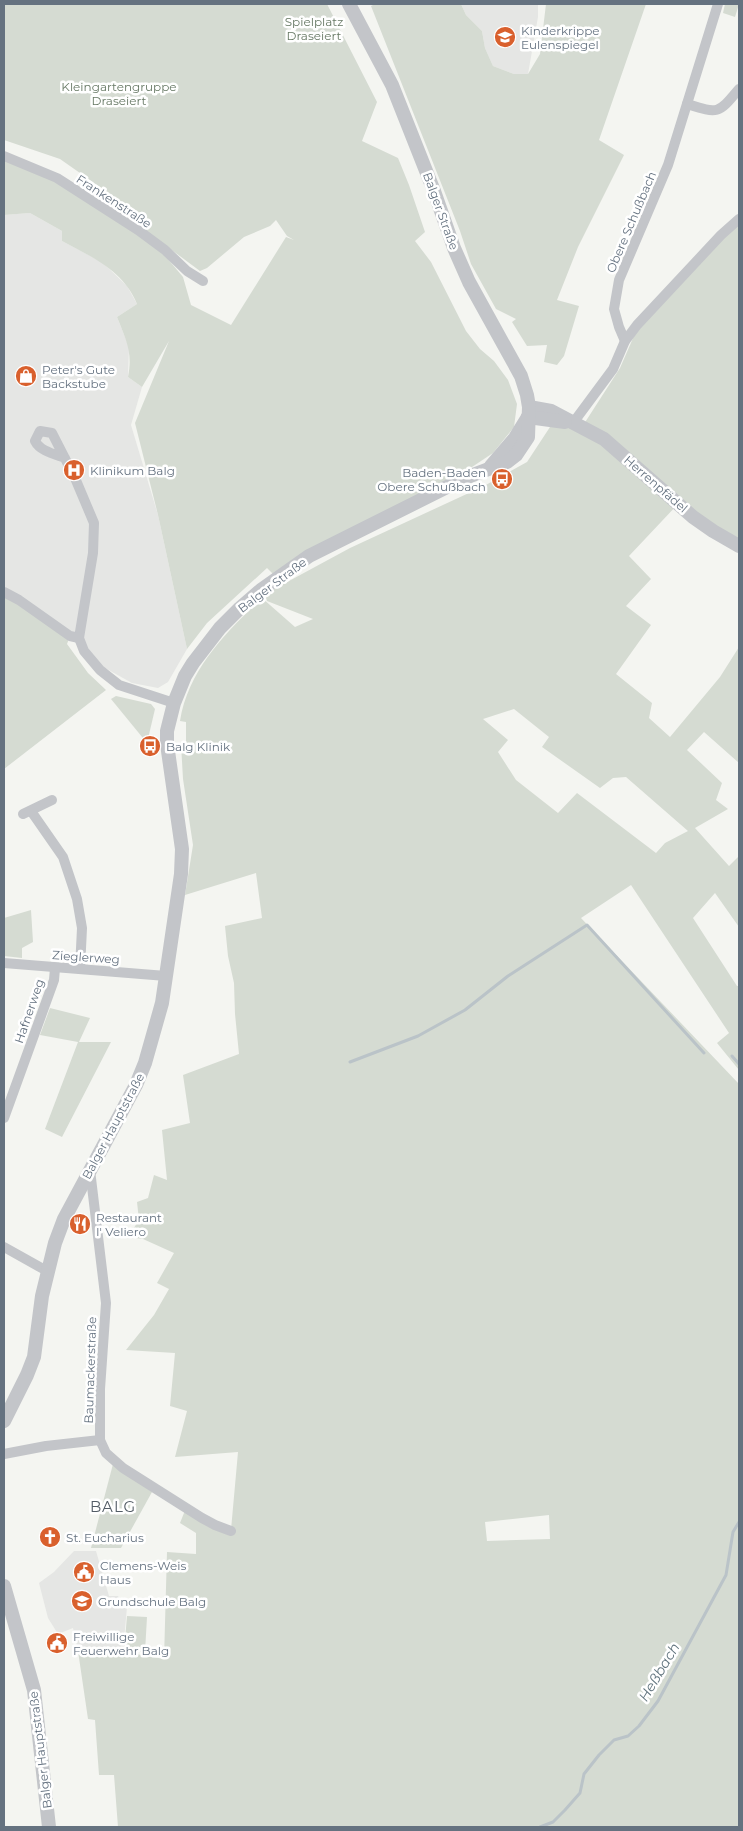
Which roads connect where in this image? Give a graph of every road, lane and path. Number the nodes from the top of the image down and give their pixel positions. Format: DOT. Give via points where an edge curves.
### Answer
graph roads {
  1 [pos="349,4"];
  2 [pos="718,4"];
  3 [pos="739,89"];
  4 [pos="686,108"];
  5 [pos="4,156"];
  6 [pos="739,219"];
  7 [pos="203,281"];
  8 [pos="626,341"];
  9 [pos="528,412"];
  10 [pos="573,423"];
  11 [pos="65,458"];
  12 [pos="739,546"];
  13 [pos="4,592"];
  14 [pos="79,638"];
  15 [pos="174,702"];
  16 [pos="52,800"];
  17 [pos="4,963"];
  18 [pos="55,968"];
  19 [pos="80,969"];
  20 [pos="166,976"];
  21 [pos="4,1118"];
  22 [pos="90,1170"];
  23 [pos="4,1247"];
  24 [pos="47,1271"];
  25 [pos="4,1421"];
  26 [pos="100,1440"];
  27 [pos="4,1454"];
  28 [pos="231,1531"];
  29 [pos="4,1586"];
  30 [pos="49,1827"];
  1 -- 9 [label="street, Balger Straße" via="392,85 469,282 521,376"];
  2 -- 4 [label="street, Obere Schußbach"];
  3 -- 4 [label="street" via="718,111"];
  4 -- 8 [label="street, Obere Schußbach" via="668,165 620,280 614,309 618,327"];
  5 -- 7 [label="street, Frankenstraße" via="57,178 138,230"];
  6 -- 8 [label="street" via="637,325"];
  8 -- 10 [label="street" via="613,369"];
  9 -- 10 [label="street, Herrenpfädel" via="551,411"];
  9 -- 15 [label="street, Balger Straße" via="530,429 525,444 506,462 465,478 309,556 261,590 203,648 185,676"];
  10 -- 12 [label="street, Herrenpfädel" via="604,439 693,517"];
  11 -- 14 [label="street" via="94,522 93,553"];
  13 -- 14 [label="street" via="70,636"];
  14 -- 15 [label="street" via="84,652 119,685"];
  15 -- 20 [label="street, Balger Hauptstraße" via="167,749 182,849"];
  16 -- 19 [label="street" via="27,813 63,857 77,899 82,928"];
  17 -- 18 [label="street, Zieglerweg"];
  18 -- 19 [label="street, Zieglerweg"];
  18 -- 21 [label="street, Hafnerweg" via="54,980"];
  19 -- 20 [label="street, Zieglerweg"];
  20 -- 22 [label="street, Balger Hauptstraße" via="145,1063"];
  22 -- 24 [label="street, Balger Hauptstraße" via="64,1219"];
  22 -- 26 [label="street, Baumackerstraße" via="106,1303"];
  23 -- 24 [label="street"];
  24 -- 25 [label="street, Balger Hauptstraße" via="34,1357"];
  26 -- 27 [label="street"];
  26 -- 28 [label="street, Baumackerstraße" via="106,1453 123,1468 202,1518"];
  29 -- 30 [label="street, Balger Hauptstraße" via="34,1690"];
}
